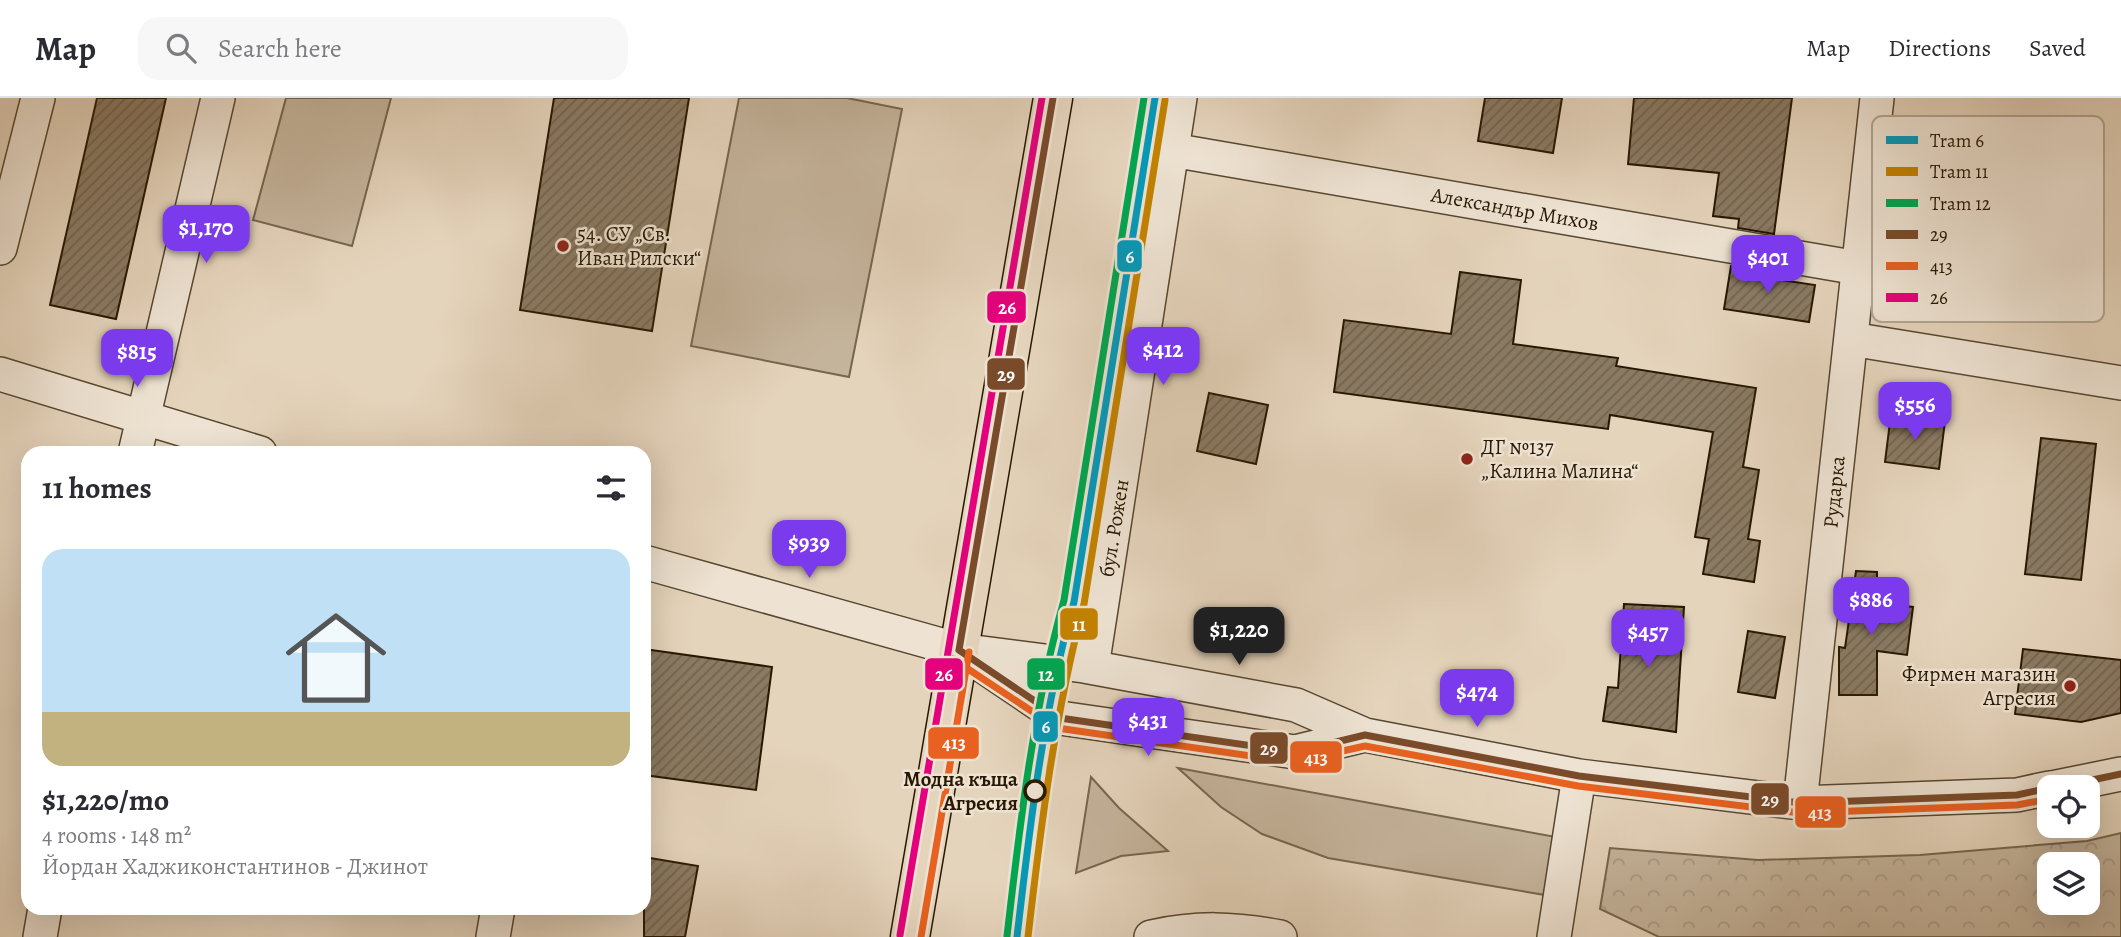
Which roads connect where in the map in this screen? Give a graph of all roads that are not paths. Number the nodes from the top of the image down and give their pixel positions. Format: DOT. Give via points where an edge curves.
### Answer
graph roads {
  1 [pos="38,98"];
  2 [pos="218,98"];
  3 [pos="1038,98"];
  4 [pos="1053,98"];
  5 [pos="1180,98"];
  6 [pos="1877,98"];
  7 [pos="1875,116"];
  8 [pos="1872,143"];
  9 [pos="1172,150"];
  10 [pos="1041,166"];
  11 [pos="0,248"];
  12 [pos="1858,268"];
  13 [pos="1851,339"];
  14 [pos="0,374"];
  15 [pos="2121,383"];
  16 [pos="142,419"];
  17 [pos="136,446"];
  18 [pos="236,446"];
  19 [pos="651,564"];
  20 [pos="959,650"];
  21 [pos="1092,667"];
  22 [pos="1365,735"];
  23 [pos="2121,774"];
  24 [pos="1579,776"];
  25 [pos="2100,778"];
  26 [pos="2037,791"];
  27 [pos="1800,803"];
  28 [pos="44,915"];
  29 [pos="497,915"];
  30 [pos="40,937"];
  31 [pos="493,937"];
  32 [pos="910,937"];
  33 [pos="1151,937"];
  34 [pos="1280,937"];
  35 [pos="1554,937"];
  1 -- 11 [label="street"];
  2 -- 16 [label="street"];
  3 -- 10 [label="street"];
  4 -- 10 [label="main road"];
  5 -- 9 [label="street, бул. Рожен"];
  6 -- 7 [label="street, Рударка"];
  8 -- 12 [label="street, Рударка"];
  9 -- 12 [label="street, Александър Михов"];
  9 -- 21 [label="street, бул. Рожен"];
  10 -- 20 [label="main road"];
  12 -- 13 [label="street, Рударка"];
  13 -- 15 [label="street"];
  13 -- 27 [label="street, Рударка"];
  14 -- 16 [label="street"];
  16 -- 17 [label="street"];
  16 -- 18 [label="street"];
  19 -- 20 [label="street"];
  20 -- 21 [label="street"];
  20 -- 22 [label="street" via="1060,718 1294,752"];
  20 -- 32 [label="main road"];
  21 -- 22 [label="street" via="1296,705"];
  22 -- 24 [label="street"];
  23 -- 25 [label="street"];
  24 -- 27 [label="street"];
  24 -- 35 [label="street"];
  26 -- 27 [label="street"];
  28 -- 30 [label="street"];
  29 -- 31 [label="street"];
  33 -- 34 [label="street" via="1193,928 1247,930"];
}
